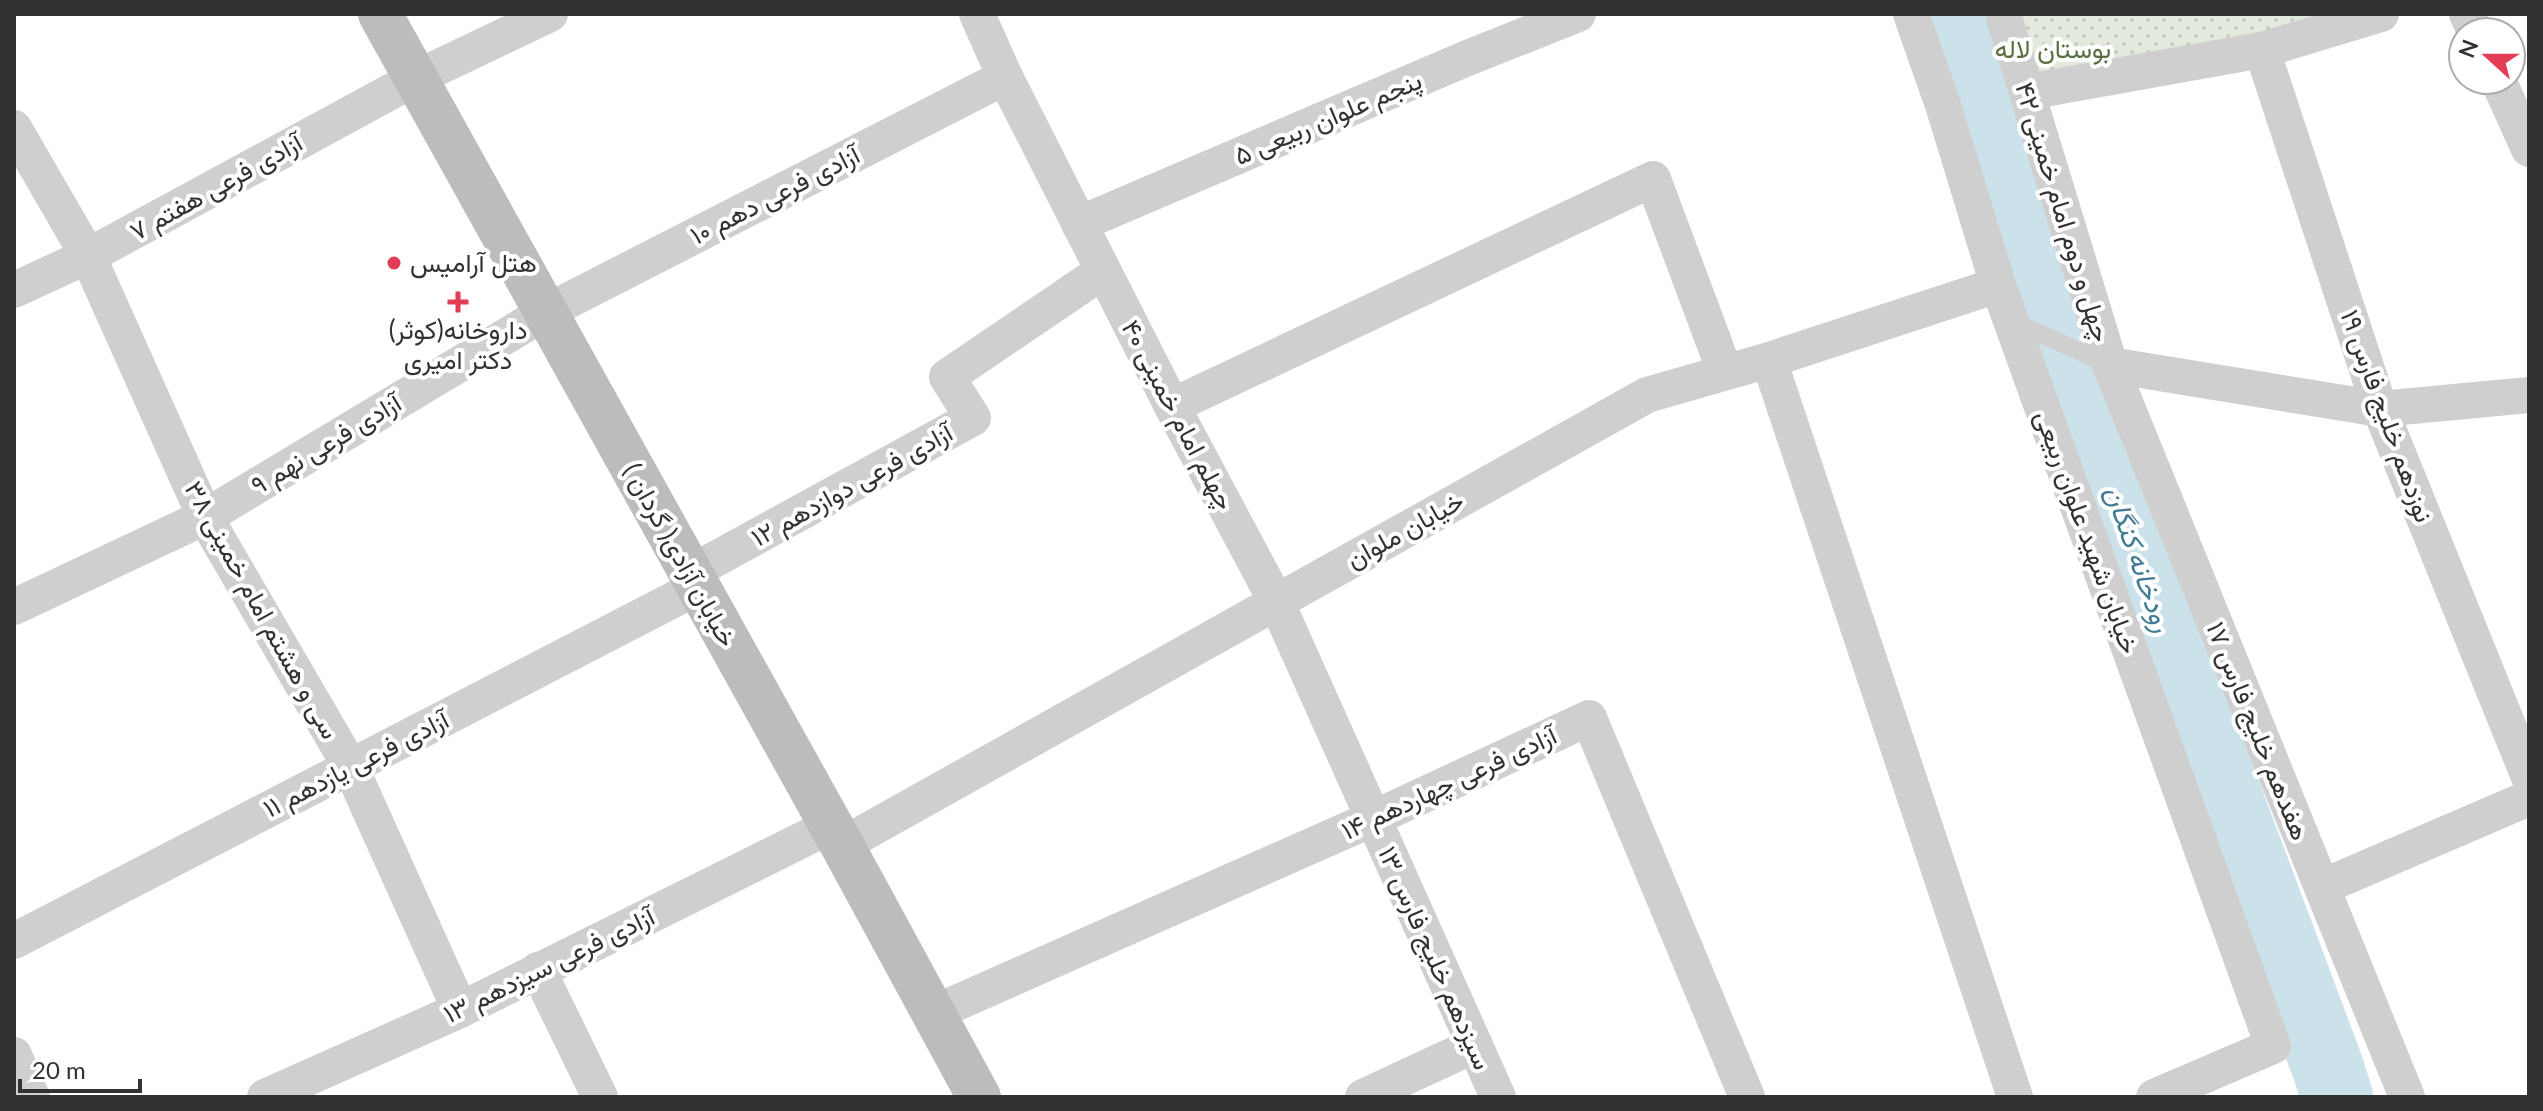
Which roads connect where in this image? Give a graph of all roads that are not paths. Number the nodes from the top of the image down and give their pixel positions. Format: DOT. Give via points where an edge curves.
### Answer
graph roads {
  1 [pos="380,14"];
  2 [pos="550,14"];
  3 [pos="977,14"];
  4 [pos="1578,14"];
  5 [pos="1911,14"];
  6 [pos="2003,14"];
  7 [pos="2381,14"];
  8 [pos="2262,50"];
  9 [pos="1005,77"];
  10 [pos="416,78"];
  11 [pos="2027,92"];
  12 [pos="2505,96"];
  13 [pos="14,128"];
  14 [pos="2529,149"];
  15 [pos="1079,224"];
  16 [pos="88,256"];
  17 [pos="1103,271"];
  18 [pos="1998,285"];
  19 [pos="14,290"];
  20 [pos="546,312"];
  21 [pos="2011,321"];
  22 [pos="1769,360"];
  23 [pos="2110,365"];
  24 [pos="1725,372"];
  25 [pos="2529,395"];
  26 [pos="1172,406"];
  27 [pos="2380,409"];
  28 [pos="205,517"];
  29 [pos="694,580"];
  30 [pos="1276,601"];
  31 [pos="14,607"];
  32 [pos="350,766"];
  33 [pos="2529,777"];
  34 [pos="2529,798"];
  35 [pos="1372,819"];
  36 [pos="836,836"];
  37 [pos="2322,887"];
  38 [pos="14,941"];
  39 [pos="538,970"];
  40 [pos="460,1010"];
  41 [pos="934,1013"];
  42 [pos="1475,1045"];
  43 [pos="14,1055"];
  44 [pos="330,1084"];
  45 [pos="971,1094"];
  46 [pos="32,1097"];
  47 [pos="265,1097"];
  48 [pos="600,1097"];
  49 [pos="1363,1097"];
  50 [pos="1498,1097"];
  51 [pos="1747,1097"];
  52 [pos="2015,1097"];
  53 [pos="2154,1097"];
  54 [pos="2407,1097"];
  1 -- 10 [label="main road, خیابان آزادی( گردان )"];
  2 -- 10 [label="street, آزادی فرعی هفتم ۷"];
  3 -- 9 [label="street, چهلم امام خمینی ۴۰"];
  4 -- 15 [label="street, پنجم علوان ربیعی ۵"];
  5 -- 18 [label="street, خیابان شهید علوان ربیعی"];
  6 -- 11 [label="street, چهل و دوم امام خمینی ۴۲"];
  7 -- 8 [label="street"];
  8 -- 11 [label="street"];
  8 -- 27 [label="street, نوزدهم خلیج فارس ۱۹"];
  9 -- 15 [label="street, چهلم امام خمینی ۴۰"];
  9 -- 20 [label="street, آزادی فرعی دهم ۱۰"];
  10 -- 16 [label="street, آزادی فرعی هفتم ۷"];
  10 -- 20 [label="main road, خیابان آزادی( گردان )"];
  11 -- 23 [label="street, چهل و دوم امام خمینی ۴۲"];
  12 -- 14 [label="street"];
  13 -- 16 [label="street, سی و هشتم امام خمینی ۳۸"];
  15 -- 17 [label="street, چهلم امام خمینی ۴۰"];
  16 -- 19 [label="street, آزادی فرعی هفتم ۷"];
  16 -- 28 [label="street, سی و هشتم امام خمینی ۳۸"];
  17 -- 26 [label="street, چهلم امام خمینی ۴۰"];
  17 -- 29 [label="street, آزادی فرعی دوازدهم ۱۲" via="947,377 973,418"];
  18 -- 21 [label="street, خیابان شهید علوان ربیعی"];
  18 -- 22 [label="street, خیابان ملوان"];
  20 -- 28 [label="street, آزادی فرعی نهم ۹"];
  20 -- 29 [label="main road, خیابان آزادی( گردان )"];
  21 -- 23 [label="lane"];
  21 -- 53 [label="street, خیابان شهید علوان ربیعی" via="2273,1046"];
  22 -- 24 [label="street, خیابان ملوان"];
  22 -- 52 [label="street"];
  23 -- 27 [label="street"];
  23 -- 37 [label="street, هفدهم خلیج فارس ۱۷"];
  24 -- 26 [label="street" via="1653,179"];
  24 -- 30 [label="street, خیابان ملوان" via="1647,395"];
  25 -- 27 [label="street"];
  26 -- 30 [label="street, چهلم امام خمینی ۴۰"];
  27 -- 33 [label="street, نوزدهم خلیج فارس ۱۹"];
  28 -- 31 [label="street, آزادی فرعی نهم ۹"];
  28 -- 32 [label="street, سی و هشتم امام خمینی ۳۸"];
  29 -- 32 [label="street, آزادی فرعی یازدهم ۱۱"];
  29 -- 36 [label="main road, خیابان آزادی( گردان )"];
  30 -- 35 [label="street, چهلم امام خمینی ۴۰"];
  30 -- 36 [label="street, خیابان ملوان"];
  32 -- 38 [label="street, آزادی فرعی یازدهم ۱۱"];
  32 -- 40 [label="street, سی و هشتم امام خمینی ۳۸"];
  34 -- 37 [label="street"];
  35 -- 41 [label="street, آزادی فرعی چهاردهم ۱۴"];
  35 -- 42 [label="street, سیزدهم خلیج فارس ۱۳"];
  35 -- 51 [label="street, آزادی فرعی چهاردهم ۱۴" via="1589,718"];
  36 -- 39 [label="street, آزادی فرعی سیزدهم ۱۳"];
  36 -- 41 [label="main road, خیابان آزادی( گردان )"];
  37 -- 54 [label="street, هفدهم خلیج فارس ۱۷"];
  39 -- 40 [label="street, آزادی فرعی سیزدهم ۱۳"];
  39 -- 48 [label="street"];
  40 -- 44 [label="street, آزادی فرعی سیزدهم ۱۳"];
  41 -- 45 [label="main road, خیابان آزادی( گردان )"];
  42 -- 49 [label="street"];
  42 -- 50 [label="street, سیزدهم خلیج فارس ۱۳"];
  43 -- 46 [label="street"];
  44 -- 47 [label="street, آزادی فرعی سیزدهم ۱۳"];
}
